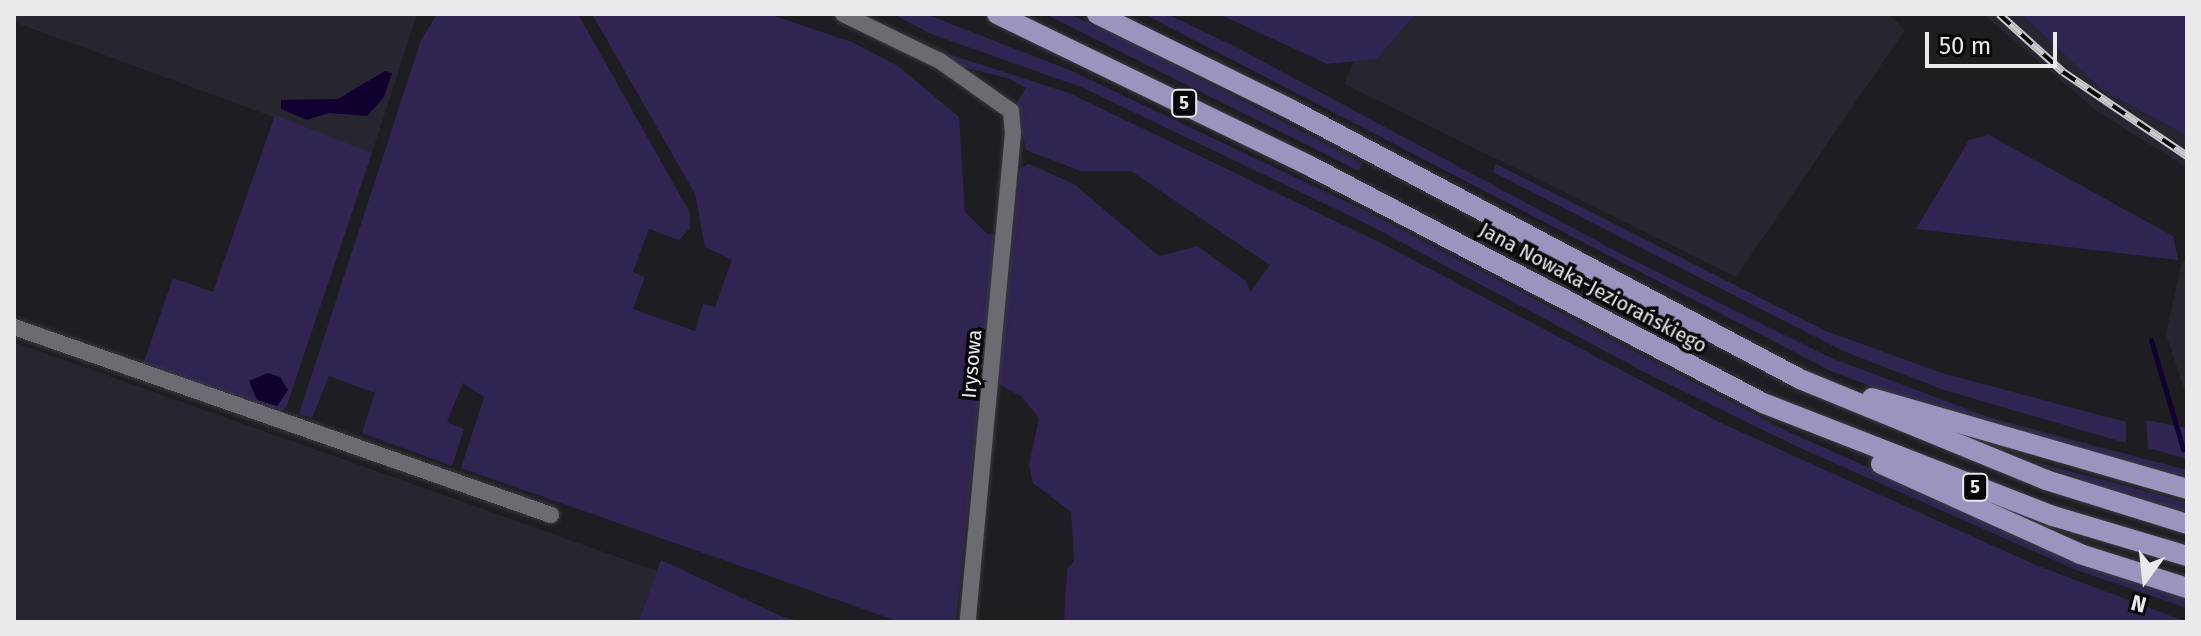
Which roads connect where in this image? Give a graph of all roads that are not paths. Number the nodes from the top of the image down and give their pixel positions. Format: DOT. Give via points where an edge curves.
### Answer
graph roads {
  1 [pos="843,14"];
  2 [pos="997,14"];
  3 [pos="1097,14"];
  4 [pos="14,327"];
  5 [pos="1805,382"];
  6 [pos="1767,405"];
  7 [pos="2187,489"];
  8 [pos="551,515"];
  9 [pos="2187,524"];
  10 [pos="2187,556"];
  11 [pos="2187,588"];
  12 [pos="968,622"];
  1 -- 12 [label="street, Irysowa" via="940,61 1011,111"];
  2 -- 6 [label="main road, Jana Nowaka-Jeziorańskiego / 5" via="1310,166"];
  3 -- 5 [label="main road, Jana Nowaka-Jeziorańskiego / 5" via="1292,110"];
  4 -- 8 [label="street"];
  5 -- 7 [label="main road"];
  5 -- 9 [label="main road, Jana Nowaka-Jeziorańskiego / 5" via="2046,480"];
  6 -- 10 [label="main road, Jana Nowaka-Jeziorańskiego / 5" via="2053,516"];
  6 -- 11 [label="main road" via="1855,452 2080,554"];
}
